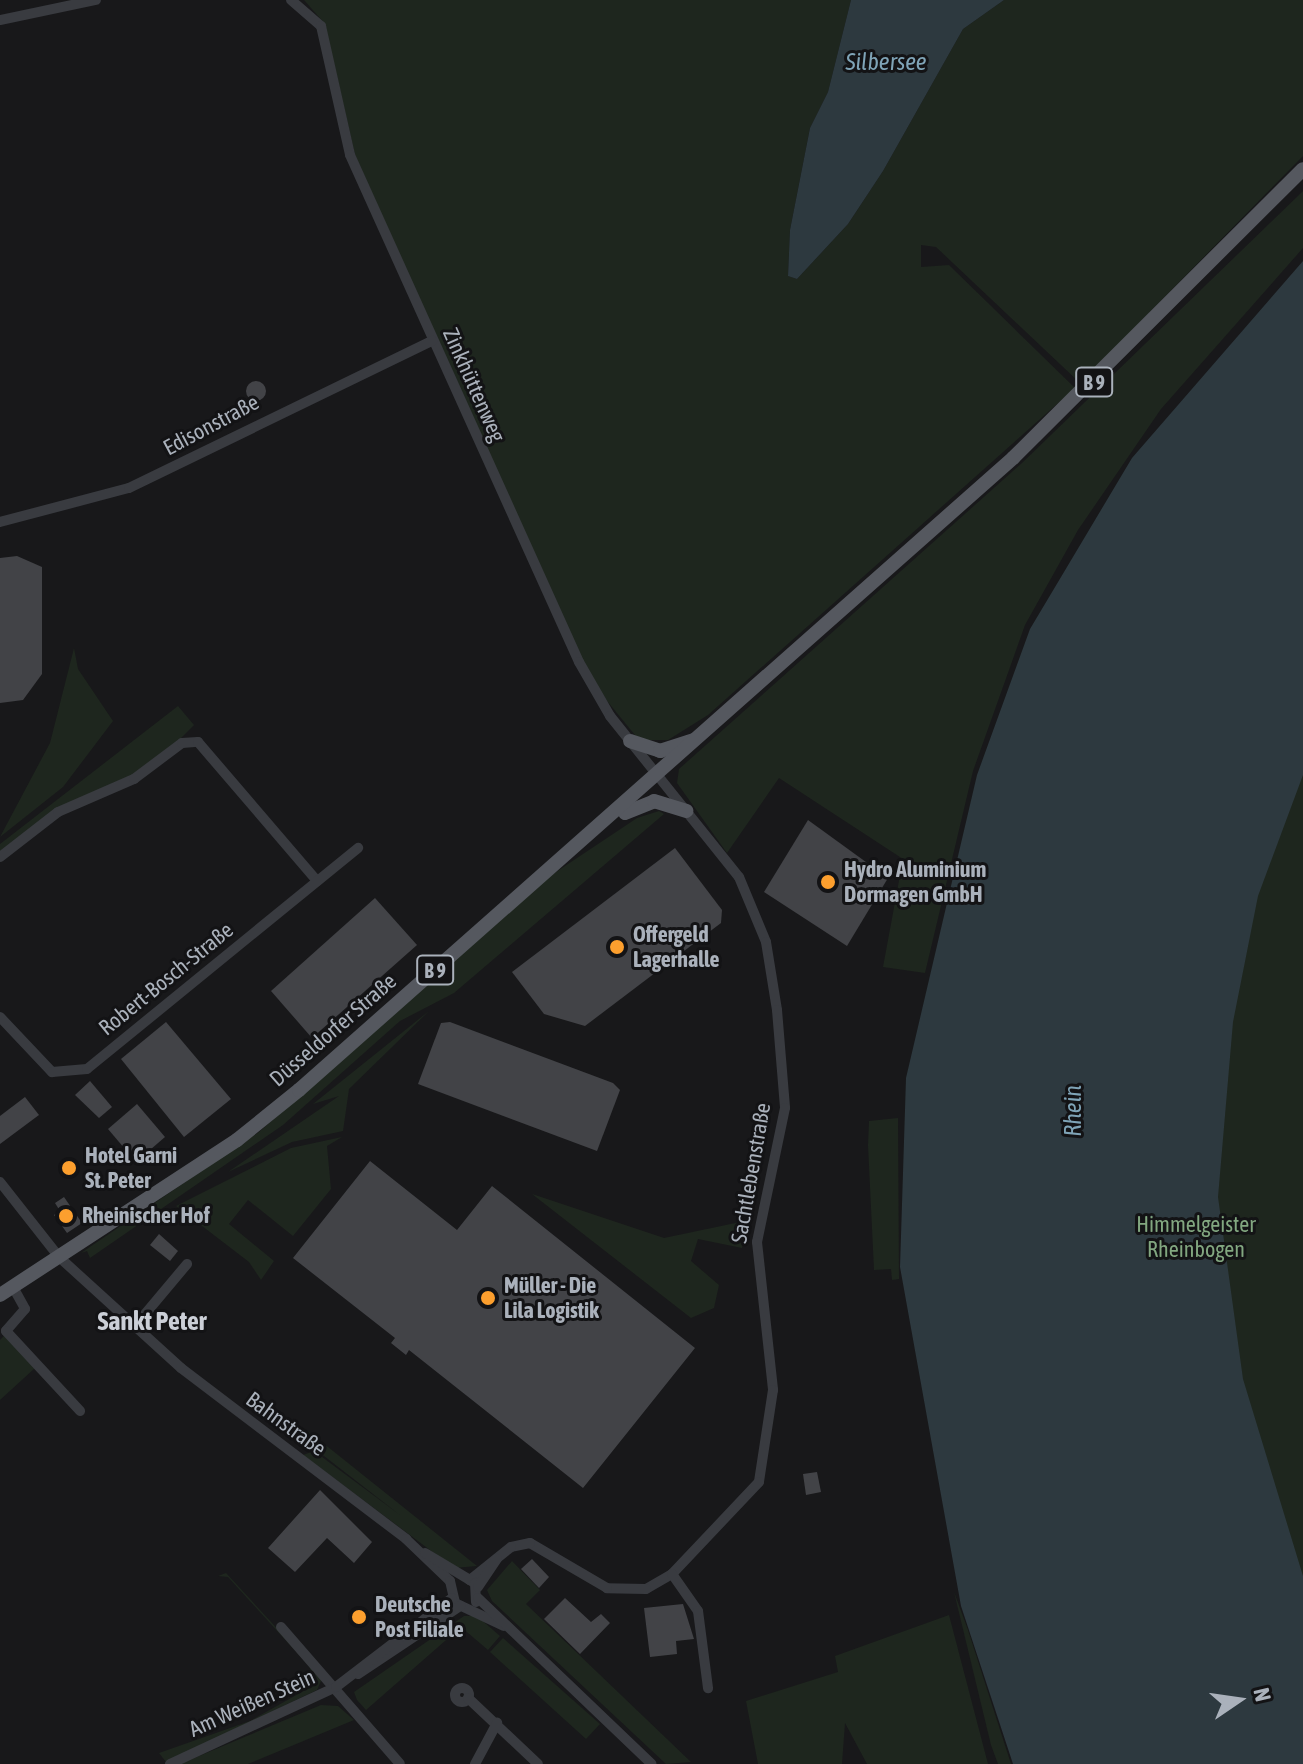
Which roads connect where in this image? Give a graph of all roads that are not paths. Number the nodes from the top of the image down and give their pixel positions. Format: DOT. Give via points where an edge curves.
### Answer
graph roads {
  1 [pos="96,0"];
  2 [pos="291,0"];
  3 [pos="0,20"];
  4 [pos="1303,169"];
  5 [pos="432,341"];
  6 [pos="0,522"];
  7 [pos="704,735"];
  8 [pos="630,741"];
  9 [pos="658,776"];
  10 [pos="687,811"];
  11 [pos="607,821"];
  12 [pos="358,848"];
  13 [pos="0,857"];
  14 [pos="317,881"];
  15 [pos="0,1017"];
  16 [pos="0,1182"];
  17 [pos="59,1257"];
  18 [pos="187,1264"];
  19 [pos="6,1291"];
  20 [pos="135,1326"];
  21 [pos="80,1411"];
  22 [pos="417,1549"];
  23 [pos="672,1574"];
  24 [pos="467,1594"];
  25 [pos="281,1627"];
  26 [pos="336,1687"];
  27 [pos="708,1688"];
  28 [pos="468,1698"];
  29 [pos="497,1723"];
  30 [pos="170,1764"];
  31 [pos="400,1764"];
  32 [pos="475,1764"];
  33 [pos="538,1764"];
  34 [pos="652,1764"];
  1 -- 3 [label="street"];
  2 -- 5 [label="street, Zinkhüttenweg" via="321,26 343,138"];
  4 -- 7 [label="main road, B 9" via="1049,425"];
  5 -- 6 [label="street, Edisonstraße" via="129,488"];
  5 -- 8 [label="street, Zinkhüttenweg" via="584,673"];
  7 -- 8 [label="main road" via="660,751"];
  7 -- 9 [label="main road, B 9"];
  8 -- 9 [label="street, Zinkhüttenweg"];
  9 -- 10 [label="street, Sachtlebenstraße"];
  9 -- 11 [label="main road, Düsseldorfer Straße / B 9"];
  10 -- 11 [label="main road" via="654,801"];
  10 -- 23 [label="street, Sachtlebenstraße" via="738,875 766,942 785,1108 757,1242 773,1390 765,1466 754,1491"];
  11 -- 17 [label="main road, Düsseldorfer Straße / B 9" via="264,1120"];
  12 -- 14 [label="street, Robert-Bosch-Straße"];
  13 -- 14 [label="street" via="58,812 134,779 191,742 206,746"];
  14 -- 15 [label="street, Robert-Bosch-Straße" via="76,1074 42,1065"];
  16 -- 17 [label="street, Bahnstraße"];
  17 -- 19 [label="main road, Düsseldorfer Straße / B 9"];
  17 -- 20 [label="street, Bahnstraße"];
  18 -- 20 [label="street"];
  19 -- 21 [label="street, Düsseldorfer Straße" via="25,1309 6,1331"];
  20 -- 22 [label="street, Bahnstraße" via="232,1410"];
  22 -- 24 [label="street, Bahnstraße"];
  22 -- 24 [label="street, Bahnstraße"];
  23 -- 24 [label="street, Sachtlebenstraße" via="646,1589 620,1592 588,1579 541,1545 516,1545 499,1556"];
  23 -- 27 [label="street" via="698,1611"];
  24 -- 26 [label="street, Am Weißen Stein"];
  24 -- 34 [label="street, Bahnstraße"];
  25 -- 26 [label="street"];
  26 -- 30 [label="street, Am Weißen Stein"];
  26 -- 31 [label="street"];
  28 -- 29 [label="street"];
  29 -- 32 [label="street"];
  29 -- 33 [label="street"];
}
